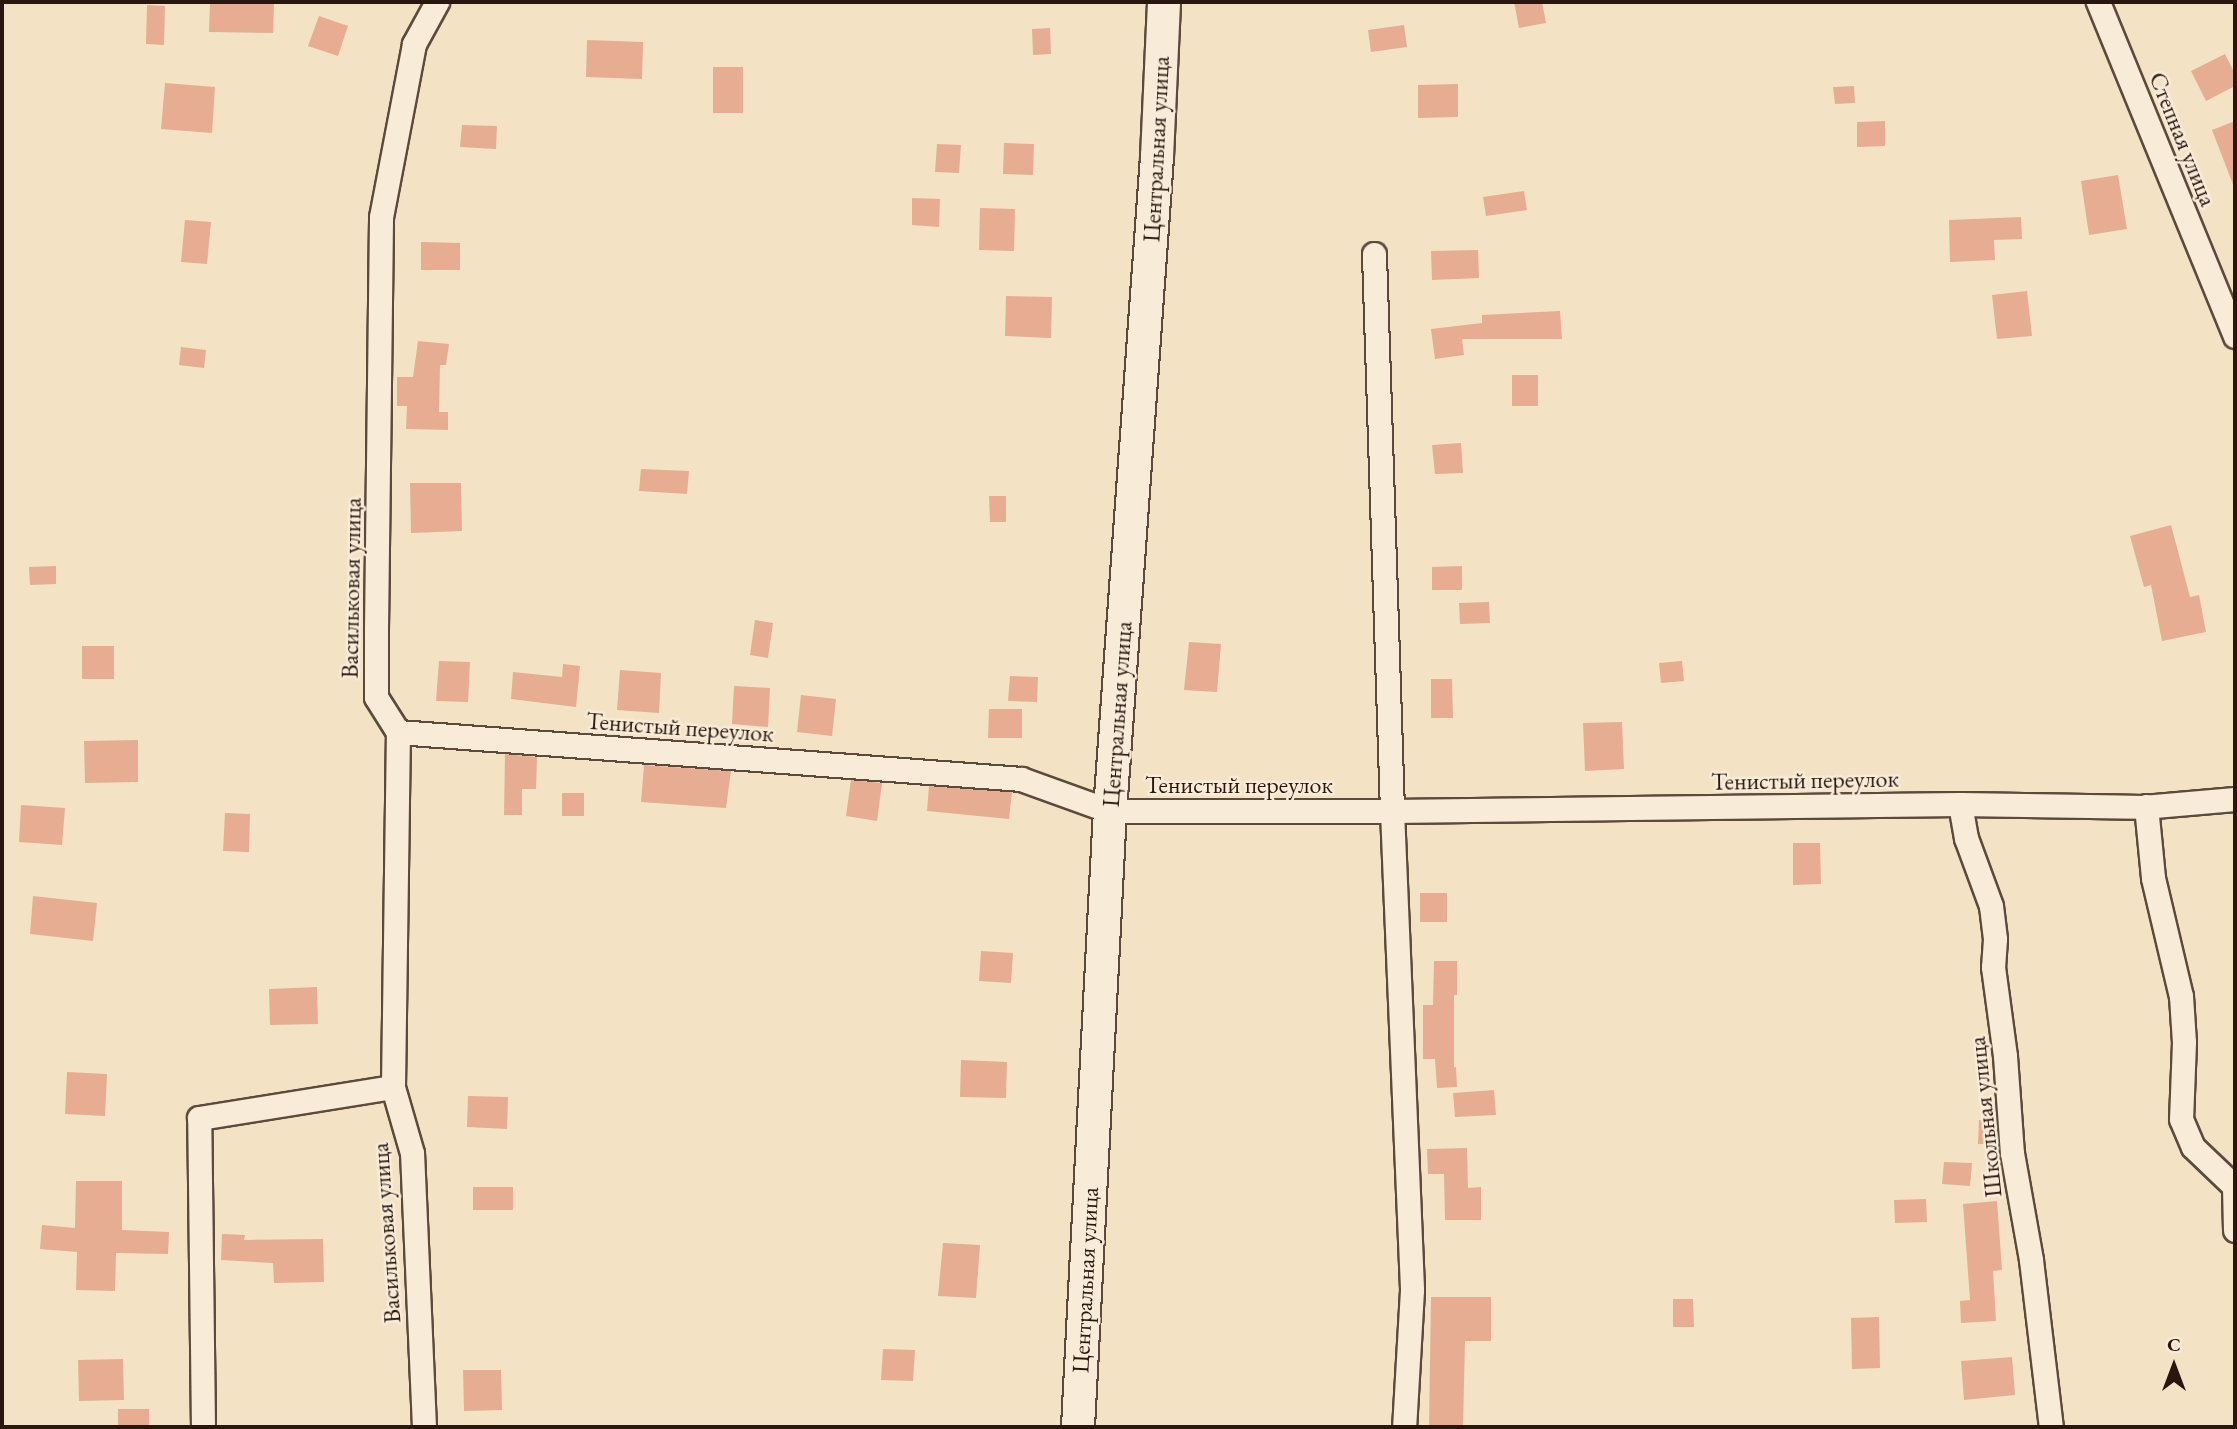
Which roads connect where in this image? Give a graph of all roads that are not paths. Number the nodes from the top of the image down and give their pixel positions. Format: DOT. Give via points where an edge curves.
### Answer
graph roads {
  1 [pos="437,2"];
  2 [pos="1164,2"];
  3 [pos="2098,2"];
  4 [pos="1374,254"];
  5 [pos="2235,336"];
  6 [pos="398,732"];
  7 [pos="2235,799"];
  8 [pos="1960,804"];
  9 [pos="2147,806"];
  10 [pos="1110,811"];
  11 [pos="1392,811"];
  12 [pos="393,1087"];
  13 [pos="2235,1230"];
  14 [pos="203,1427"];
  15 [pos="424,1427"];
  16 [pos="1078,1427"];
  17 [pos="1404,1427"];
  18 [pos="2051,1427"];
  1 -- 6 [label="street, Васильковая улица" via="414,44 381,217 376,697"];
  2 -- 10 [label="street, Центральная улица"];
  3 -- 5 [label="street, Степная улица"];
  4 -- 11 [label="street"];
  6 -- 10 [label="street, Тенистый переулок" via="1021,779"];
  6 -- 12 [label="street, Васильковая улица"];
  7 -- 9 [label="street, Тенистый переулок"];
  8 -- 9 [label="street, Тенистый переулок"];
  8 -- 11 [label="street, Тенистый переулок"];
  8 -- 18 [label="street, Школьная улица" via="1966,838 1991,906 2012,1153 2031,1260"];
  9 -- 13 [label="street" via="2153,878 2181,996 2181,1119 2193,1147 2234,1186"];
  10 -- 11 [label="street, Тенистый переулок"];
  10 -- 16 [label="street, Центральная улица"];
  11 -- 17 [label="street" via="1412,1290"];
  12 -- 14 [label="street" via="199,1118"];
  12 -- 15 [label="street, Васильковая улица" via="412,1153"];
}
